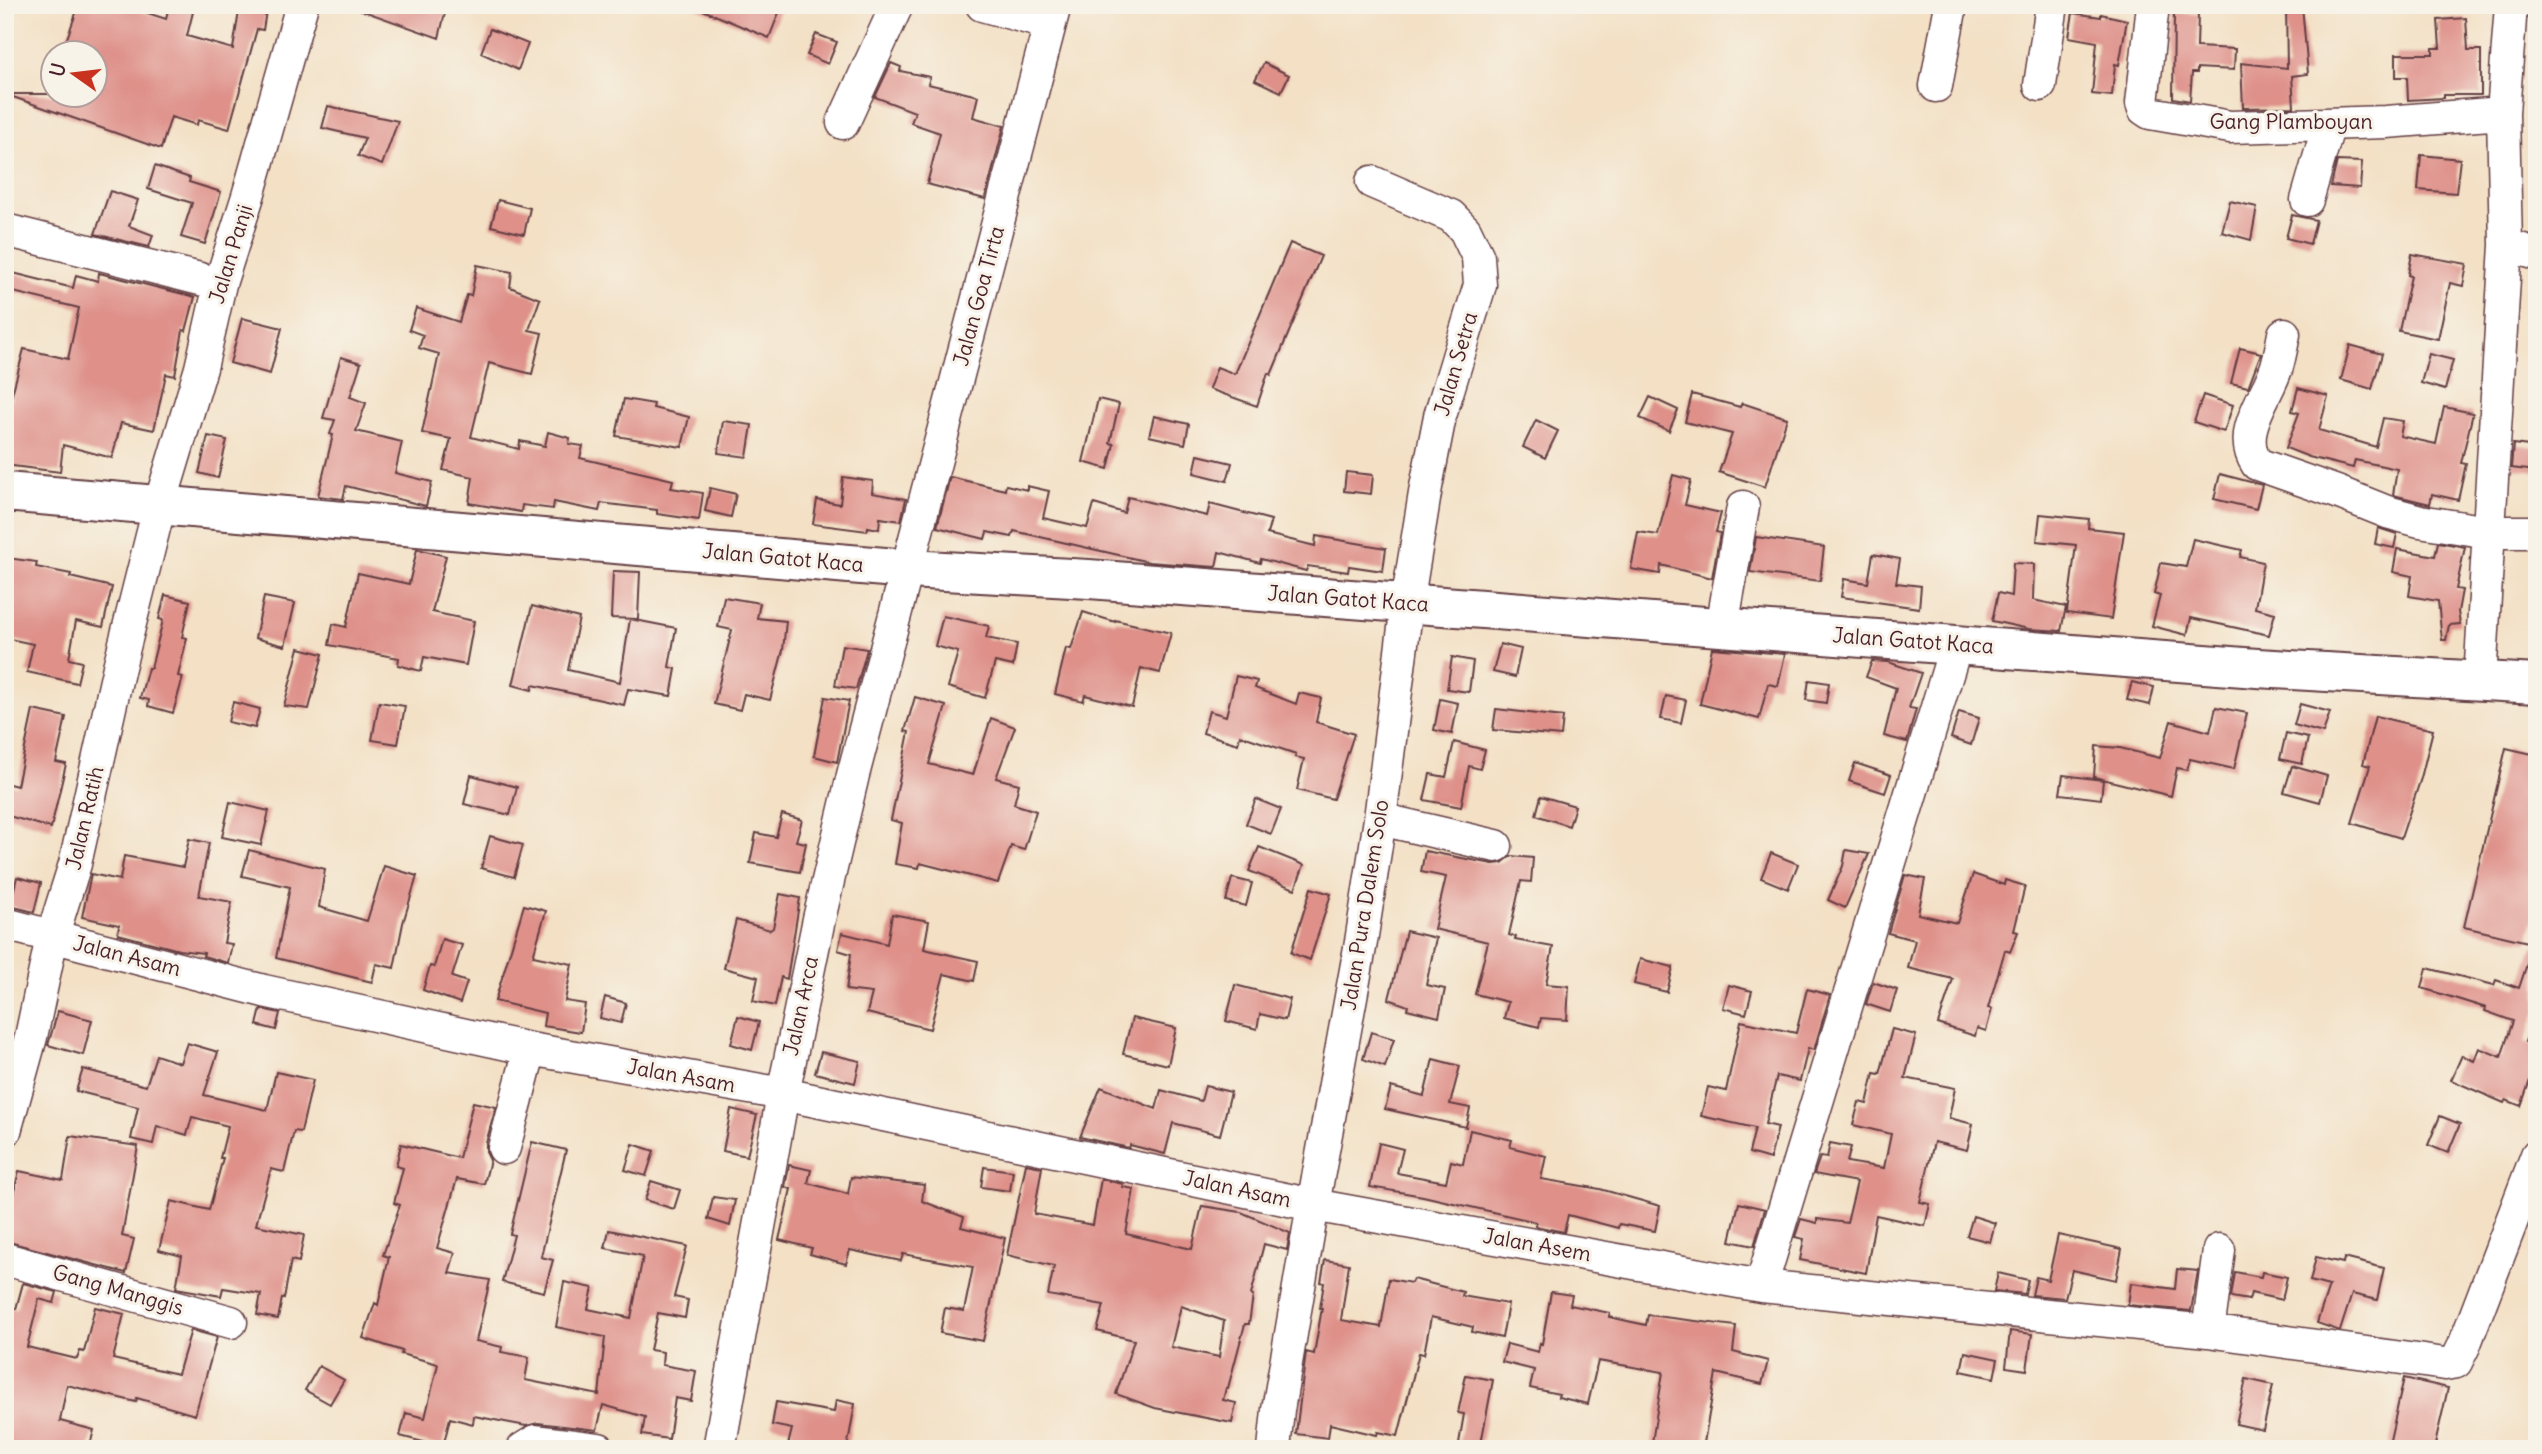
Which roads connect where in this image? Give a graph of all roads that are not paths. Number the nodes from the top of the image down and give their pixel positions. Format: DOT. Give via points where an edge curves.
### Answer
graph roads {
  1 [pos="302,5"];
  2 [pos="897,5"];
  3 [pos="982,5"];
  4 [pos="1951,5"];
  5 [pos="2052,5"];
  6 [pos="2153,5"];
  7 [pos="1052,14"];
  8 [pos="2519,15"];
  9 [pos="2040,85"];
  10 [pos="1936,86"];
  11 [pos="2503,113"];
  12 [pos="843,122"];
  13 [pos="2329,124"];
  14 [pos="1372,182"];
  15 [pos="2307,200"];
  16 [pos="5,230"];
  17 [pos="2506,245"];
  18 [pos="2537,254"];
  19 [pos="219,284"];
  20 [pos="2284,334"];
  21 [pos="5,492"];
  22 [pos="160,504"];
  23 [pos="1743,507"];
  24 [pos="2488,532"];
  25 [pos="2537,532"];
  26 [pos="908,569"];
  27 [pos="1407,604"];
  28 [pos="1722,627"];
  29 [pos="1956,645"];
  30 [pos="2480,680"];
  31 [pos="2537,684"];
  32 [pos="1380,819"];
  33 [pos="1496,846"];
  34 [pos="5,924"];
  35 [pos="52,937"];
  36 [pos="530,1049"];
  37 [pos="783,1094"];
  38 [pos="5,1131"];
  39 [pos="504,1148"];
  40 [pos="2537,1156"];
  41 [pos="1313,1205"];
  42 [pos="2219,1250"];
  43 [pos="5,1259"];
  44 [pos="1760,1286"];
  45 [pos="231,1322"];
  46 [pos="2208,1331"];
  47 [pos="523,1449"];
  48 [pos="599,1449"];
  49 [pos="719,1449"];
  50 [pos="1274,1449"];
  1 -- 19 [label="street, Jalan Panji"];
  2 -- 12 [label="street"];
  3 -- 7 [label="street"];
  4 -- 10 [label="street"];
  5 -- 9 [label="street"];
  6 -- 13 [label="street, Gang Plamboyan" via="2144,109 2230,127"];
  7 -- 26 [label="street, Jalan Goa Tirta"];
  8 -- 11 [label="street"];
  11 -- 13 [label="street, Gang Plamboyan"];
  11 -- 17 [label="street"];
  13 -- 15 [label="street"];
  14 -- 27 [label="street, Jalan Setra" via="1451,216 1468,237 1480,269 1480,285 1440,416"];
  16 -- 19 [label="street"];
  17 -- 18 [label="street"];
  17 -- 24 [label="street"];
  19 -- 22 [label="street, Jalan Panji" via="201,368"];
  20 -- 24 [label="street" via="2277,367 2252,420 2250,455 2256,464 2387,512"];
  21 -- 22 [label="main road, Jalan Gatot Kaca"];
  22 -- 26 [label="main road, Jalan Gatot Kaca"];
  22 -- 35 [label="street, Jalan Ratih" via="75,864"];
  23 -- 28 [label="street"];
  24 -- 25 [label="street"];
  24 -- 30 [label="street"];
  26 -- 27 [label="main road, Jalan Gatot Kaca"];
  26 -- 37 [label="street, Jalan Arca" via="850,788"];
  27 -- 28 [label="main road, Jalan Gatot Kaca"];
  27 -- 32 [label="street, Jalan Pura Dalem Solo"];
  28 -- 29 [label="main road, Jalan Gatot Kaca"];
  29 -- 30 [label="main road, Jalan Gatot Kaca"];
  29 -- 44 [label="street"];
  30 -- 31 [label="main road, Jalan Gatot Kaca"];
  32 -- 33 [label="street"];
  32 -- 41 [label="street, Jalan Pura Dalem Solo"];
  34 -- 35 [label="street, Jalan Asam"];
  35 -- 36 [label="street, Jalan Asam" via="264,991"];
  35 -- 38 [label="street, Jalan Ratih"];
  36 -- 37 [label="street, Jalan Asam"];
  36 -- 39 [label="street"];
  37 -- 41 [label="street, Jalan Asam"];
  37 -- 49 [label="street, Jalan Arca"];
  40 -- 46 [label="street, Jalan Asem" via="2456,1362"];
  41 -- 44 [label="street, Jalan Asem"];
  41 -- 50 [label="street, Jalan Pura Dalem Solo"];
  42 -- 46 [label="street"];
  43 -- 45 [label="street, Gang Manggis"];
  44 -- 46 [label="street, Jalan Asem"];
  47 -- 48 [label="street" via="536,1441"];
}
